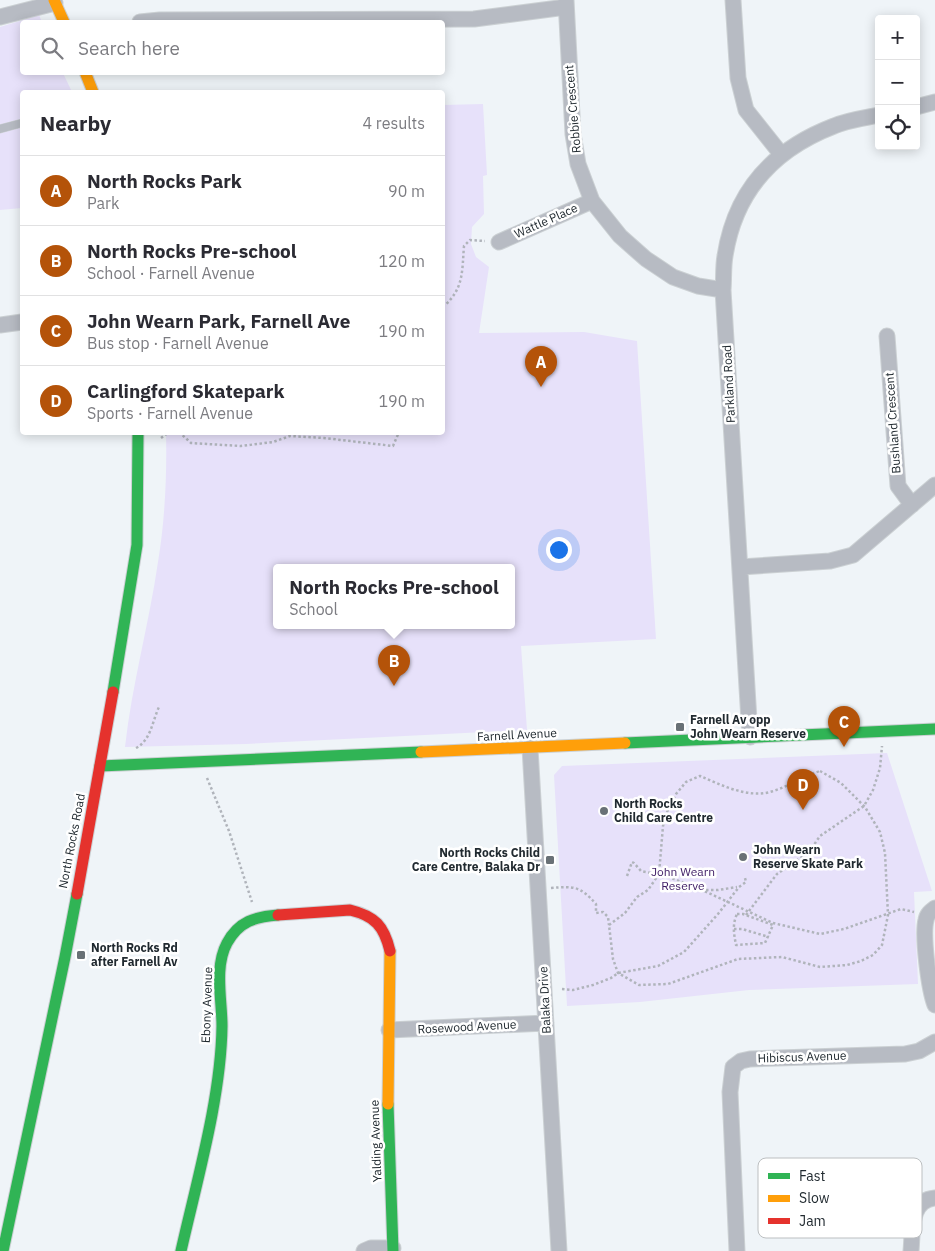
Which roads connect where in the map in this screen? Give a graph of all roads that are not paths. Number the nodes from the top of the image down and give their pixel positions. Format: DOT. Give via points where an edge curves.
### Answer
graph roads {
  1 [pos="733,0"];
  2 [pos="55,1"];
  3 [pos="566,4"];
  4 [pos="0,17"];
  5 [pos="63,20"];
  6 [pos="160,20"];
  7 [pos="86,75"];
  8 [pos="93,90"];
  9 [pos="935,102"];
  10 [pos="920,106"];
  11 [pos="875,116"];
  12 [pos="20,123"];
  13 [pos="0,127"];
  14 [pos="781,154"];
  15 [pos="592,201"];
  16 [pos="499,242"];
  17 [pos="723,290"];
  18 [pos="20,322"];
  19 [pos="0,325"];
  20 [pos="887,336"];
  21 [pos="138,435"];
  22 [pos="935,484"];
  23 [pos="912,505"];
  24 [pos="740,567"];
  25 [pos="935,730"];
  26 [pos="750,737"];
  27 [pos="530,748"];
  28 [pos="100,766"];
  29 [pos="931,911"];
  30 [pos="935,1005"];
  31 [pos="546,1023"];
  32 [pos="389,1030"];
  33 [pos="935,1042"];
  34 [pos="935,1198"];
  35 [pos="922,1202"];
  36 [pos="913,1238"];
  37 [pos="393,1250"];
  38 [pos="3,1251"];
  39 [pos="181,1251"];
  40 [pos="364,1251"];
  41 [pos="559,1251"];
  42 [pos="738,1251"];
  43 [pos="911,1251"];
  1 -- 14 [label="street" via="738,78 746,110"];
  2 -- 4 [label="street"];
  2 -- 5 [label="street"];
  3 -- 6 [label="street" via="474,18"];
  3 -- 15 [label="street, Robbie Crescent" via="573,134 578,164"];
  7 -- 8 [label="street"];
  9 -- 10 [label="street"];
  11 -- 14 [label="street, Parkland Road" via="836,125"];
  12 -- 13 [label="lane"];
  14 -- 17 [label="street, Parkland Road" via="758,178 741,203 724,257"];
  15 -- 16 [label="street, Wattle Place"];
  15 -- 17 [label="street, Robbie Crescent" via="620,236 646,259 673,277"];
  17 -- 24 [label="street, Parkland Road"];
  18 -- 19 [label="street"];
  20 -- 23 [label="street, Bushland Crescent" via="898,486"];
  21 -- 28 [label="street, North Rocks Road" via="137,545"];
  22 -- 23 [label="street"];
  23 -- 24 [label="street" via="853,555 830,561"];
  24 -- 26 [label="street, Parkland Road"];
  25 -- 26 [label="street, Farnell Avenue"];
  26 -- 27 [label="street, Farnell Avenue"];
  27 -- 28 [label="street, Farnell Avenue"];
  27 -- 31 [label="street, Balaka Drive"];
  28 -- 38 [label="street, North Rocks Road" via="61,975"];
  29 -- 30 [label="street" via="925,927 929,986"];
  31 -- 32 [label="street, Rosewood Avenue"];
  31 -- 41 [label="street, Balaka Drive"];
  32 -- 37 [label="street, Yalding Avenue" via="388,1114"];
  32 -- 39 [label="street, Ebony Avenue" via="390,952 386,934 377,921 350,910 257,918 240,926 223,954 218,1068"];
  33 -- 42 [label="street, Hibiscus Avenue" via="904,1054 750,1058 733,1067 730,1092"];
  34 -- 35 [label="street"];
  36 -- 43 [label="street"];
  37 -- 40 [label="street" via="371,1248"];
}
